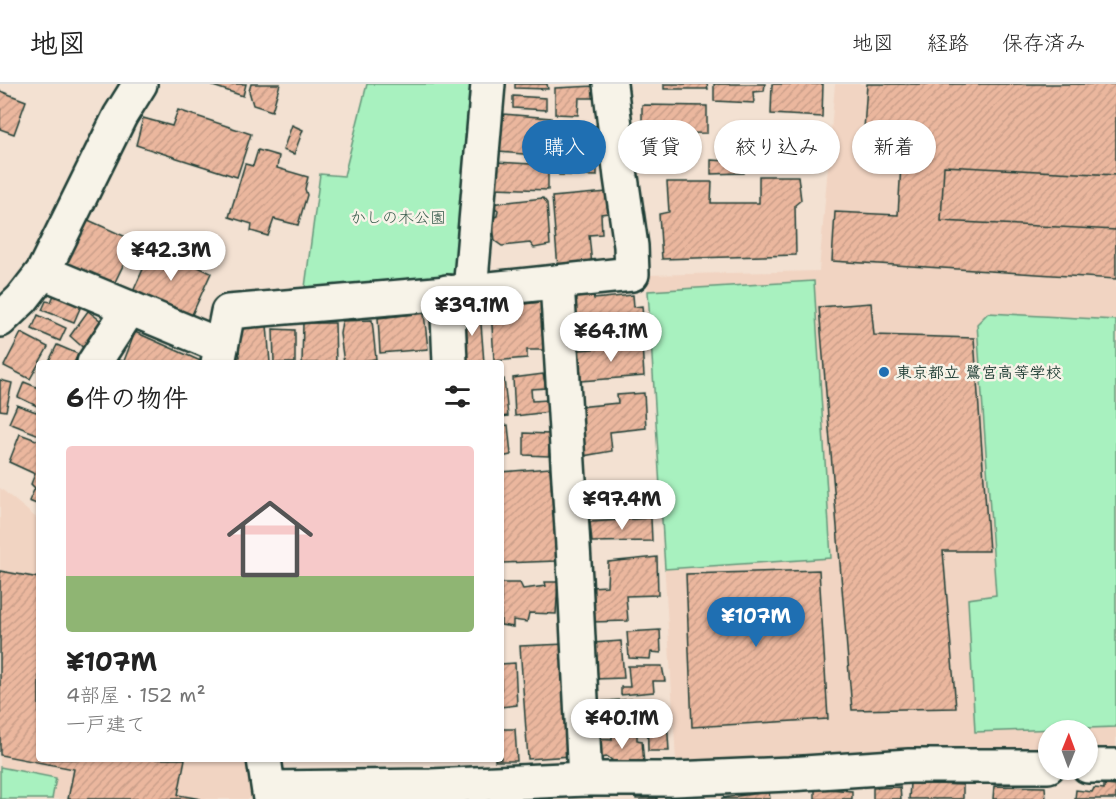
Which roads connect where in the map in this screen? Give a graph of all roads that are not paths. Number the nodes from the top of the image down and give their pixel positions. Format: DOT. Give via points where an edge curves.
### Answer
graph roads {
  1 [pos="140,84"];
  2 [pos="488,84"];
  3 [pos="610,84"];
  4 [pos="43,272"];
  5 [pos="557,282"];
  6 [pos="458,291"];
  7 [pos="130,308"];
  8 [pos="0,320"];
  9 [pos="219,354"];
  10 [pos="96,360"];
  11 [pos="450,360"];
  12 [pos="1038,766"];
  13 [pos="1098,766"];
  14 [pos="1116,766"];
  15 [pos="480,771"];
  16 [pos="585,779"];
  17 [pos="268,782"];
  18 [pos="789,786"];
  1 -- 4 [label="street" via="120,116"];
  2 -- 6 [label="street"];
  3 -- 5 [label="street" via="632,274"];
  4 -- 7 [label="street"];
  4 -- 8 [label="street"];
  5 -- 6 [label="street"];
  5 -- 16 [label="street"];
  6 -- 9 [label="street" via="228,312"];
  6 -- 11 [label="street"];
  7 -- 9 [label="street"];
  7 -- 10 [label="street"];
  12 -- 18 [label="street" via="909,766"];
  13 -- 14 [label="street"];
  15 -- 16 [label="street"];
  15 -- 17 [label="street" via="419,786"];
  16 -- 18 [label="street" via="674,779"];
}
